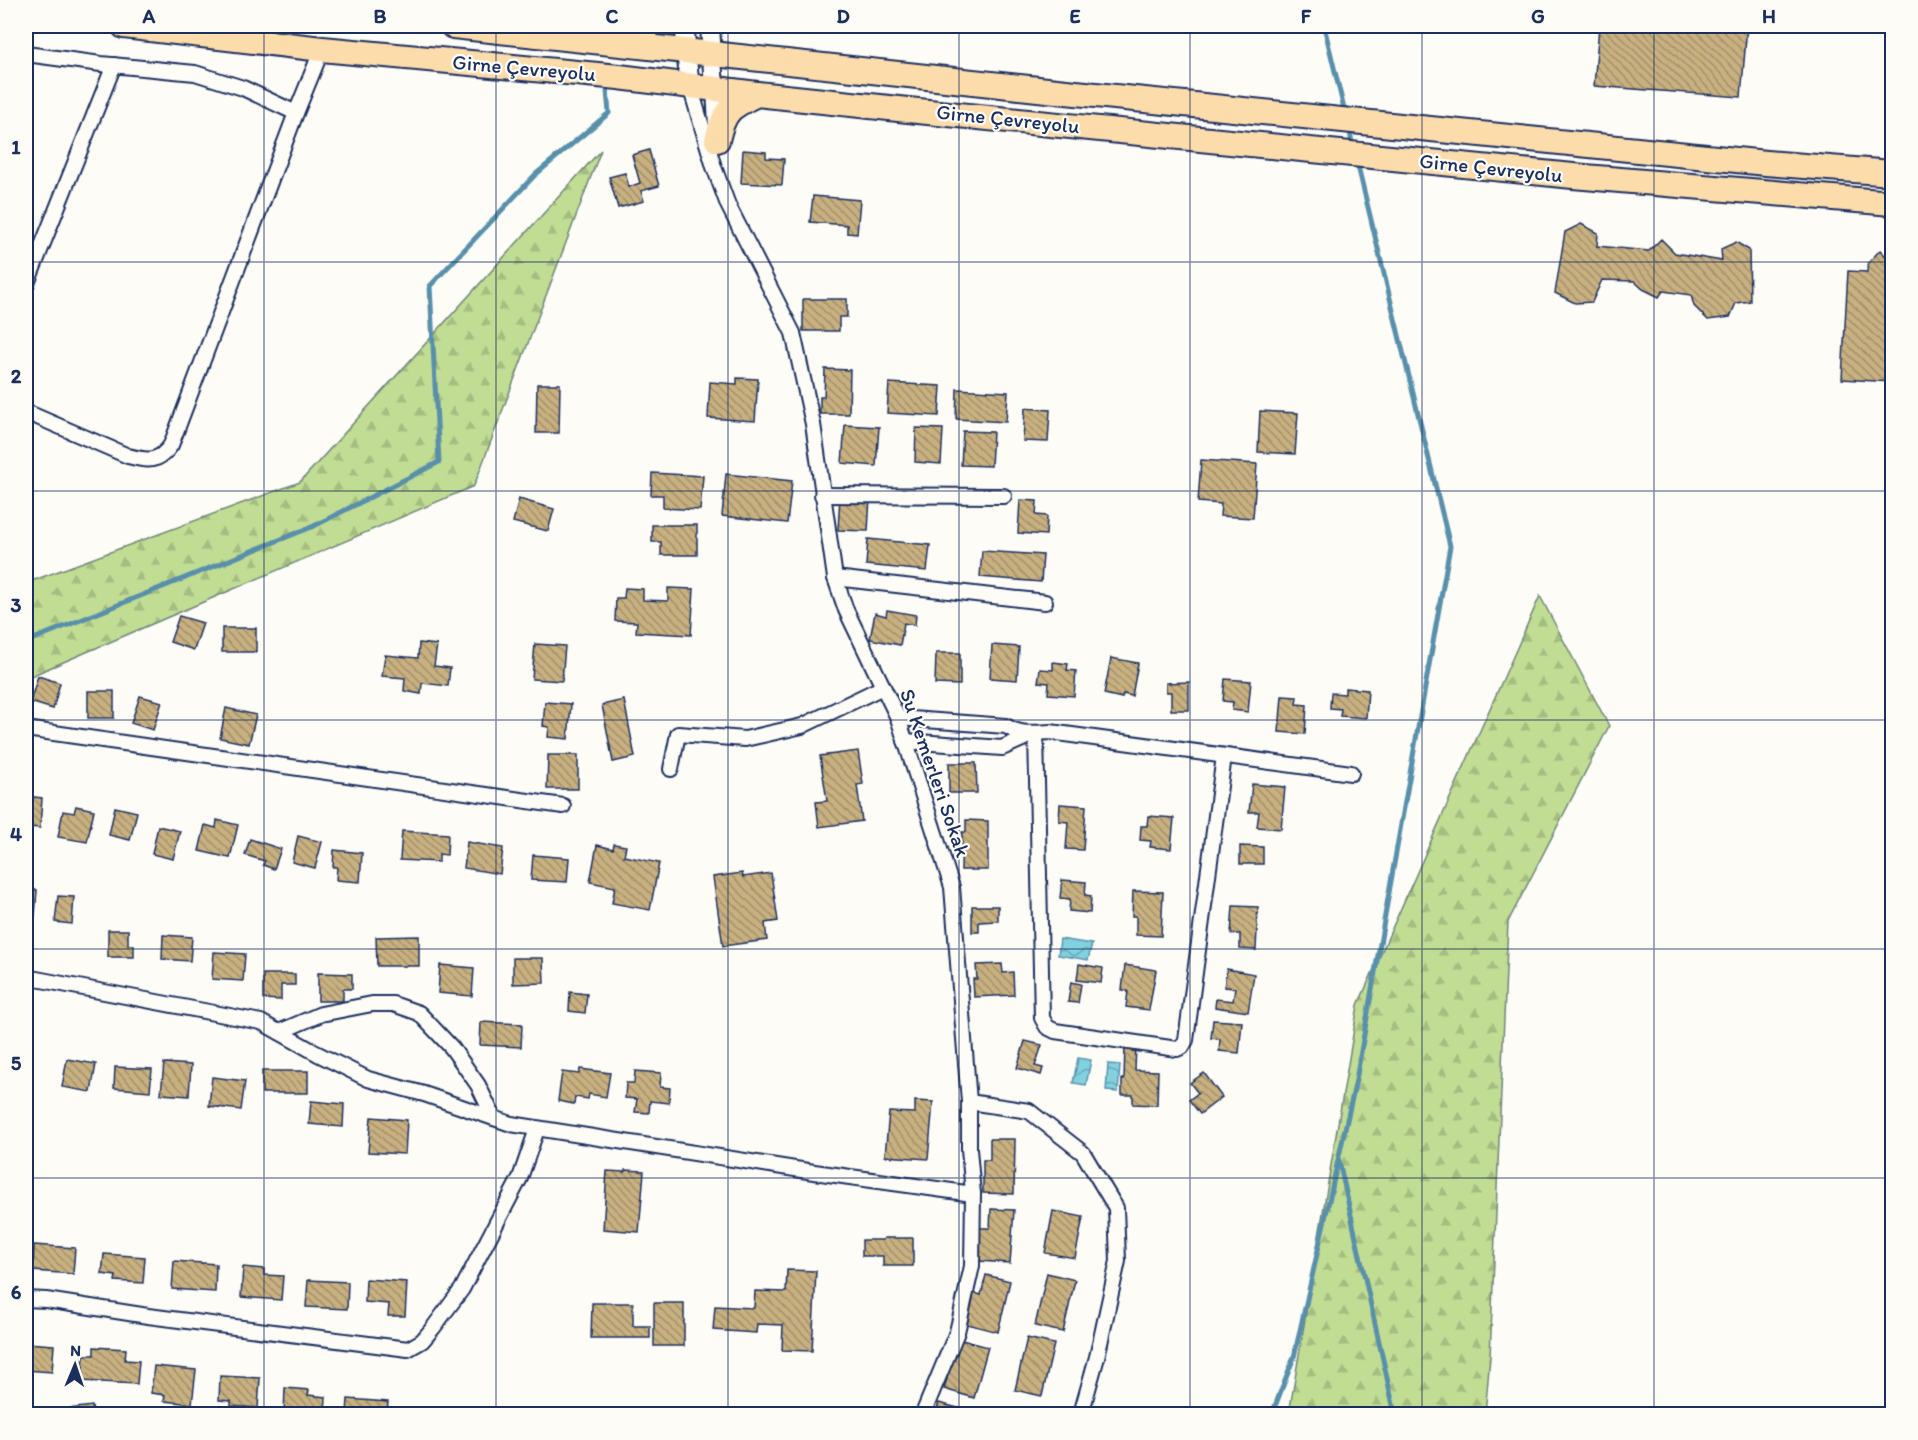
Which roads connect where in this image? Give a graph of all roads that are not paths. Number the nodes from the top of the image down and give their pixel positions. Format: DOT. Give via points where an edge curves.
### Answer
graph roads {
  1 [pos="124,26"];
  2 [pos="453,26"];
  3 [pos="650,26"];
  4 [pos="685,26"];
  5 [pos="710,26"];
  6 [pos="594,41"];
  7 [pos="322,48"];
  8 [pos="686,52"];
  9 [pos="26,54"];
  10 [pos="713,55"];
  11 [pos="114,65"];
  12 [pos="702,87"];
  13 [pos="758,94"];
  14 [pos="296,113"];
  15 [pos="717,140"];
  16 [pos="714,167"];
  17 [pos="1893,174"];
  18 [pos="1893,203"];
  19 [pos="26,286"];
  20 [pos="26,412"];
  21 [pos="822,495"];
  22 [pos="1004,496"];
  23 [pos="835,578"];
  24 [pos="1045,602"];
  25 [pos="883,687"];
  26 [pos="898,718"];
  27 [pos="26,729"];
  28 [pos="1036,733"];
  29 [pos="905,741"];
  30 [pos="1224,756"];
  31 [pos="672,770"];
  32 [pos="1351,773"];
  33 [pos="563,806"];
  34 [pos="26,977"];
  35 [pos="279,1032"];
  36 [pos="969,1102"];
  37 [pos="494,1118"];
  38 [pos="537,1129"];
  39 [pos="973,1194"];
  40 [pos="26,1299"];
  41 [pos="923,1414"];
  42 [pos="1081,1414"];
  1 -- 7 [label="highway, Girne Çevreyolu"];
  2 -- 6 [label="highway, Girne Çevreyolu"];
  3 -- 6 [label="highway"];
  4 -- 8 [label="street"];
  5 -- 10 [label="street"];
  6 -- 8 [label="highway, Girne Çevreyolu"];
  7 -- 12 [label="highway, Girne Çevreyolu"];
  7 -- 14 [label="street"];
  8 -- 10 [label="highway, Girne Çevreyolu"];
  8 -- 12 [label="street"];
  9 -- 11 [label="street"];
  10 -- 12 [label="street"];
  10 -- 17 [label="highway, Girne Çevreyolu"];
  11 -- 14 [label="street" via="195,73 243,88"];
  11 -- 19 [label="street"];
  12 -- 13 [label="highway, Girne Çevreyolu"];
  12 -- 15 [label="street"];
  12 -- 16 [label="street, Su Kemerleri Sokak"];
  13 -- 15 [label="highway" via="734,105 722,120"];
  13 -- 18 [label="highway, Girne Çevreyolu" via="1573,176"];
  14 -- 20 [label="street" via="166,453 144,460 128,456"];
  15 -- 16 [label="street"];
  16 -- 21 [label="street, Su Kemerleri Sokak" via="728,205 793,333 813,424"];
  21 -- 22 [label="street"];
  21 -- 23 [label="street, Su Kemerleri Sokak"];
  23 -- 24 [label="street"];
  23 -- 25 [label="street, Su Kemerleri Sokak"];
  25 -- 26 [label="street, Su Kemerleri Sokak"];
  25 -- 31 [label="street" via="802,726 746,739 678,734"];
  26 -- 28 [label="street" via="1006,726 1014,732"];
  26 -- 29 [label="street, Su Kemerleri Sokak"];
  27 -- 33 [label="street"];
  28 -- 29 [label="street" via="1002,748"];
  28 -- 30 [label="street"];
  28 -- 30 [label="street" via="1042,1018 1047,1027 1055,1030 1177,1048 1186,1041"];
  29 -- 36 [label="street, Su Kemerleri Sokak" via="952,887"];
  30 -- 32 [label="street"];
  34 -- 35 [label="street" via="261,1022"];
  35 -- 37 [label="street" via="368,1079"];
  35 -- 37 [label="street" via="321,1014 372,1004 393,1004 419,1013 452,1048"];
  36 -- 39 [label="street, Su Kemerleri Sokak"];
  36 -- 42 [label="street" via="1029,1111 1083,1153 1116,1208 1118,1261"];
  37 -- 38 [label="street"];
  38 -- 39 [label="street"];
  38 -- 40 [label="street" via="520,1178 462,1288 422,1341 408,1349"];
  39 -- 41 [label="street, Su Kemerleri Sokak" via="972,1266 957,1332"];
}
